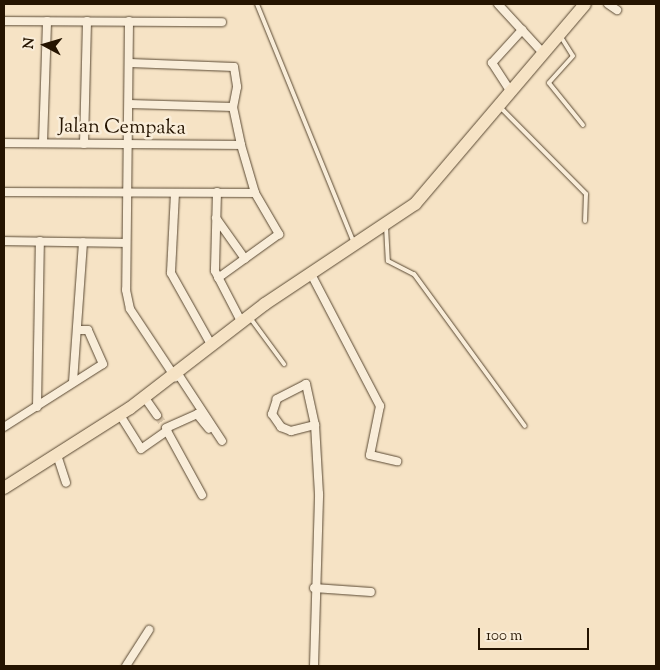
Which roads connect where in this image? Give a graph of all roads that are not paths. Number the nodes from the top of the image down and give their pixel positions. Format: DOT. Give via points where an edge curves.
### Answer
graph roads {
  1 [pos="258,4"];
  2 [pos="498,4"];
  3 [pos="585,4"];
  4 [pos="608,4"];
  5 [pos="618,10"];
  6 [pos="4,21"];
  7 [pos="47,21"];
  8 [pos="87,21"];
  9 [pos="129,21"];
  10 [pos="222,22"];
  11 [pos="522,30"];
  12 [pos="558,35"];
  13 [pos="544,53"];
  14 [pos="130,63"];
  15 [pos="511,92"];
  16 [pos="128,104"];
  17 [pos="233,107"];
  18 [pos="499,107"];
  19 [pos="583,125"];
  20 [pos="4,143"];
  21 [pos="43,144"];
  22 [pos="84,144"];
  23 [pos="127,145"];
  24 [pos="241,145"];
  25 [pos="4,192"];
  26 [pos="127,192"];
  27 [pos="217,192"];
  28 [pos="175,193"];
  29 [pos="255,193"];
  30 [pos="216,218"];
  31 [pos="585,221"];
  32 [pos="386,224"];
  33 [pos="4,240"];
  34 [pos="40,241"];
  35 [pos="83,242"];
  36 [pos="126,243"];
  37 [pos="354,245"];
  38 [pos="244,259"];
  39 [pos="311,274"];
  40 [pos="218,278"];
  41 [pos="246,320"];
  42 [pos="77,330"];
  43 [pos="212,346"];
  44 [pos="284,364"];
  45 [pos="176,375"];
  46 [pos="73,382"];
  47 [pos="145,398"];
  48 [pos="37,407"];
  49 [pos="120,415"];
  50 [pos="157,415"];
  51 [pos="315,425"];
  52 [pos="524,426"];
  53 [pos="4,427"];
  54 [pos="167,430"];
  55 [pos="57,456"];
  56 [pos="398,461"];
  57 [pos="66,483"];
  58 [pos="4,488"];
  59 [pos="202,495"];
  60 [pos="314,588"];
  61 [pos="371,592"];
  62 [pos="149,630"];
  63 [pos="126,666"];
  64 [pos="314,666"];
  1 -- 37 [label="lane"];
  2 -- 11 [label="street"];
  3 -- 12 [label="main road"];
  4 -- 5 [label="street"];
  6 -- 7 [label="street"];
  7 -- 8 [label="street"];
  7 -- 21 [label="street"];
  8 -- 9 [label="street"];
  8 -- 22 [label="street"];
  9 -- 10 [label="street"];
  9 -- 14 [label="street"];
  11 -- 13 [label="street"];
  11 -- 15 [label="street" via="492,63"];
  12 -- 13 [label="main road"];
  12 -- 19 [label="lane" via="573,56 549,83"];
  13 -- 15 [label="main road"];
  14 -- 16 [label="street"];
  14 -- 17 [label="street" via="234,67 237,87"];
  15 -- 18 [label="main road"];
  16 -- 17 [label="street"];
  16 -- 23 [label="street"];
  17 -- 24 [label="street"];
  18 -- 31 [label="lane" via="586,194"];
  18 -- 32 [label="main road" via="428,192"];
  20 -- 21 [label="street, Jalan Cempaka"];
  21 -- 22 [label="street, Jalan Cempaka"];
  22 -- 23 [label="street, Jalan Cempaka"];
  23 -- 24 [label="street, Jalan Cempaka"];
  23 -- 26 [label="street"];
  24 -- 29 [label="street"];
  25 -- 26 [label="street"];
  26 -- 28 [label="street"];
  26 -- 36 [label="street"];
  27 -- 28 [label="street"];
  27 -- 29 [label="street"];
  27 -- 30 [label="street"];
  28 -- 43 [label="street" via="171,273"];
  29 -- 38 [label="street" via="279,234"];
  30 -- 38 [label="street"];
  30 -- 40 [label="street" via="213,262"];
  32 -- 37 [label="main road"];
  32 -- 52 [label="lane" via="388,261 414,274"];
  33 -- 34 [label="street"];
  34 -- 35 [label="street"];
  34 -- 48 [label="street"];
  35 -- 36 [label="street"];
  35 -- 42 [label="street"];
  36 -- 45 [label="street" via="130,308"];
  37 -- 39 [label="main road"];
  38 -- 40 [label="street"];
  39 -- 41 [label="main road"];
  39 -- 56 [label="street" via="380,406 370,455"];
  40 -- 41 [label="street"];
  41 -- 43 [label="main road"];
  41 -- 44 [label="lane"];
  42 -- 46 [label="street"];
  42 -- 46 [label="street" via="88,330 104,360"];
  43 -- 45 [label="main road"];
  45 -- 47 [label="main road"];
  45 -- 54 [label="street" via="220,440 197,414"];
  46 -- 48 [label="street"];
  47 -- 49 [label="main road"];
  47 -- 50 [label="street"];
  48 -- 53 [label="street"];
  49 -- 54 [label="street" via="141,449"];
  49 -- 55 [label="main road"];
  51 -- 51 [label="street" via="306,384 277,399 272,414 281,427 291,431"];
  51 -- 60 [label="street" via="318,494"];
  54 -- 59 [label="street"];
  55 -- 57 [label="street"];
  55 -- 58 [label="main road"];
  60 -- 61 [label="street"];
  60 -- 64 [label="street"];
  62 -- 63 [label="street"];
}
